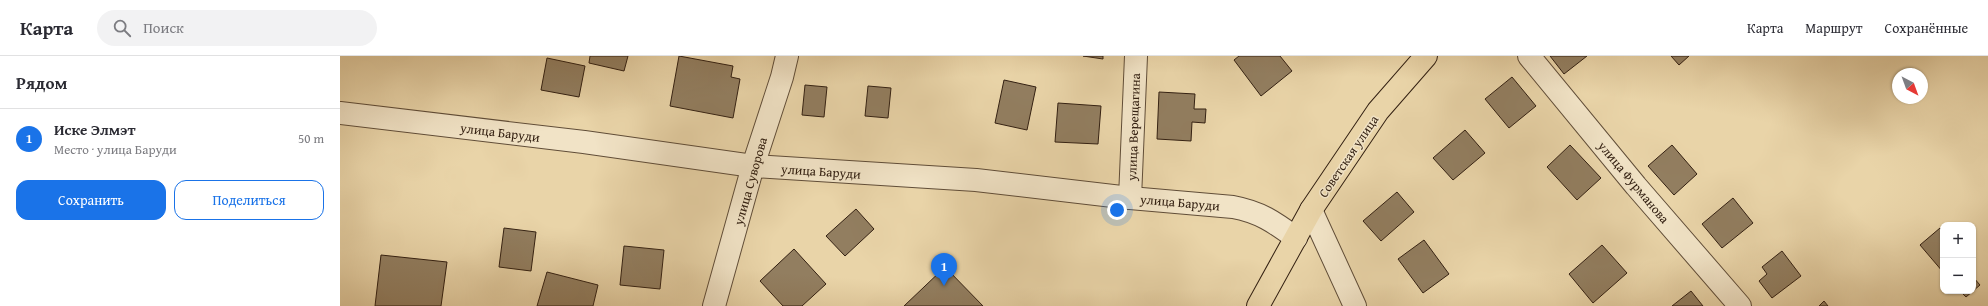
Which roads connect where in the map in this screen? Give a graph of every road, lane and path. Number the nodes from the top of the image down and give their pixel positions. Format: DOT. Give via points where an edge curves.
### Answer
graph roads {
  1 [pos="787,56"];
  2 [pos="1136,56"];
  3 [pos="1426,56"];
  4 [pos="1530,56"];
  5 [pos="340,114"];
  6 [pos="753,166"];
  7 [pos="1130,198"];
  8 [pos="1311,210"];
  9 [pos="1296,238"];
  10 [pos="714,306"];
  11 [pos="1258,306"];
  12 [pos="1355,306"];
  13 [pos="1740,306"];
  1 -- 6 [label="street, улица Суворова"];
  2 -- 7 [label="street, улица Верещагина"];
  3 -- 8 [label="main road, Советская улица" via="1378,111"];
  4 -- 13 [label="street, улица Фурманова" via="1636,186"];
  5 -- 6 [label="street, улица Баруди" via="584,142"];
  6 -- 7 [label="street, улица Баруди" via="976,180"];
  6 -- 10 [label="street, улица Суворова"];
  7 -- 9 [label="street, улица Баруди" via="1249,210 1271,219"];
  8 -- 9 [label="main road, Советская улица"];
  8 -- 12 [label="street"];
  9 -- 11 [label="main road, Советская улица"];
}
